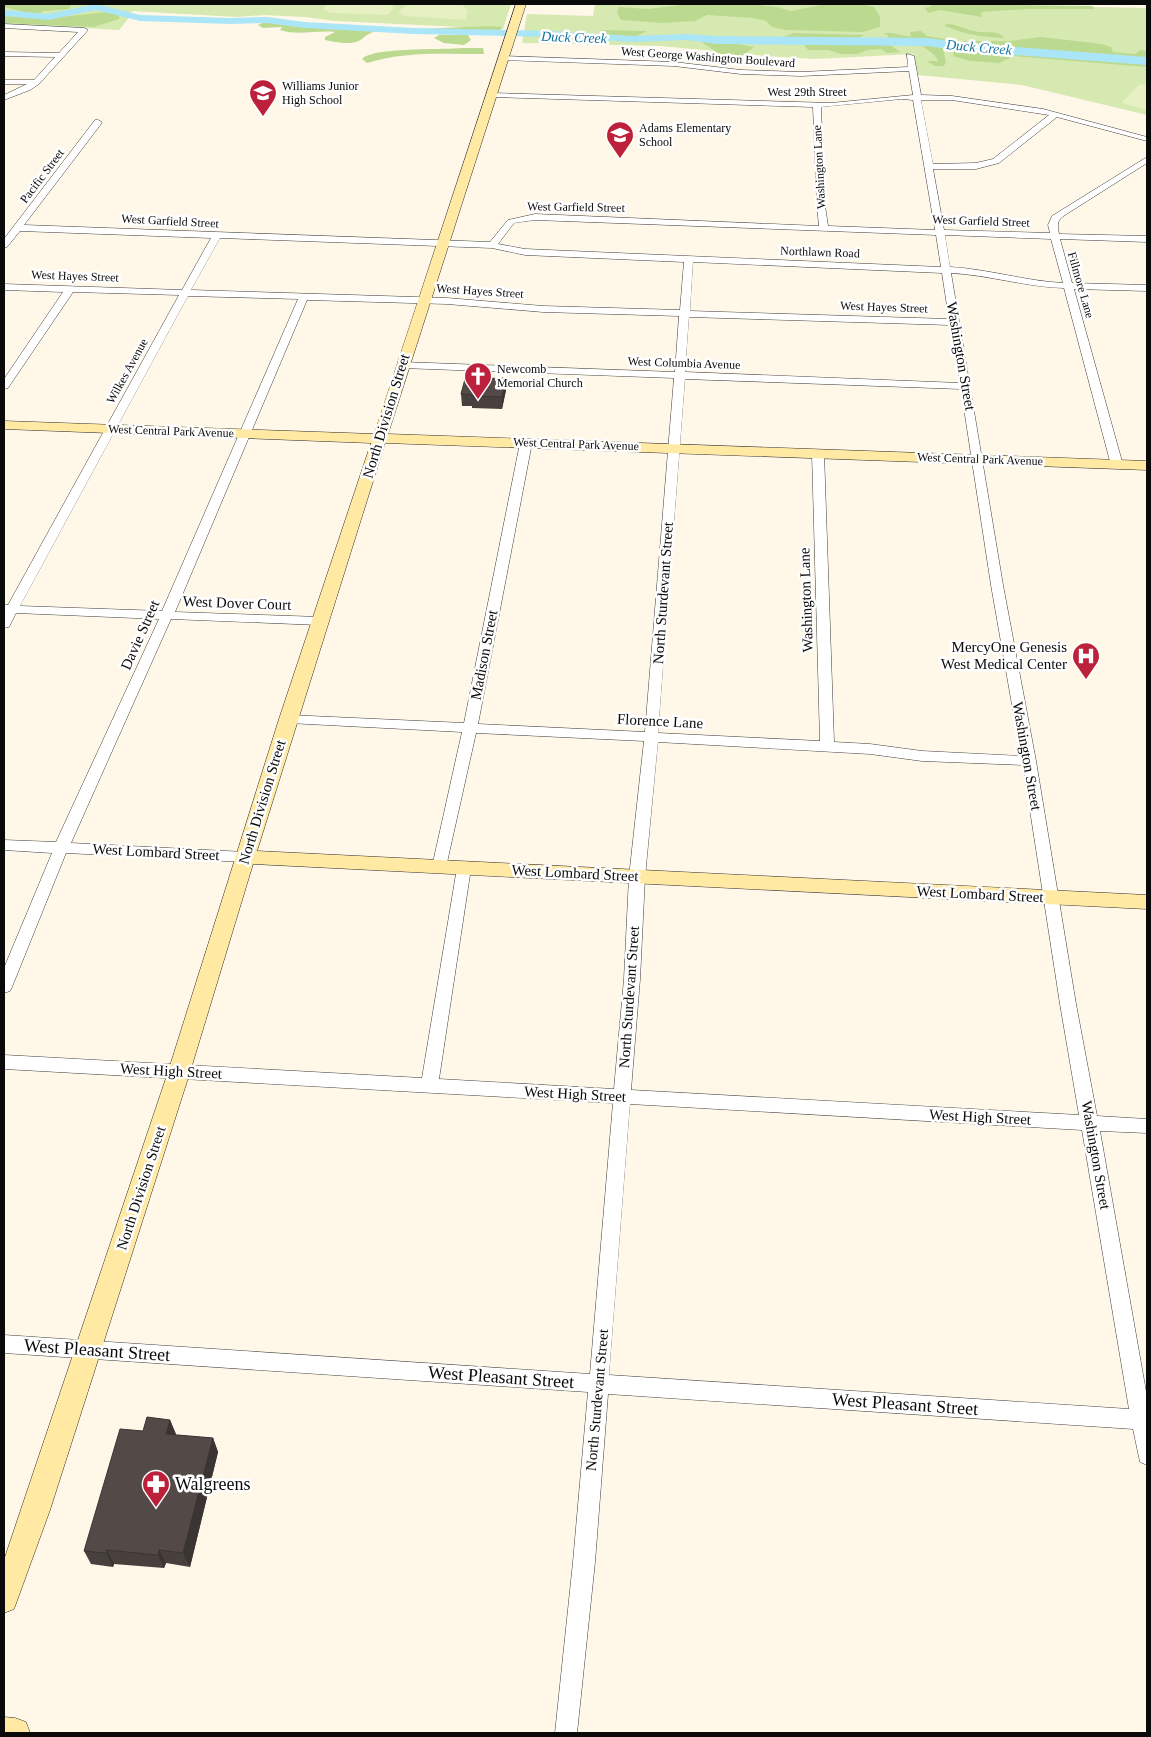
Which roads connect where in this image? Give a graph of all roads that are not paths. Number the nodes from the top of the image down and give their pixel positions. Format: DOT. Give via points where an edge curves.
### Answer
graph roads {
  1 [pos="520,4"];
  2 [pos="4,26"];
  3 [pos="4,54"];
  4 [pos="60,55"];
  5 [pos="910,56"];
  6 [pos="503,58"];
  7 [pos="911,69"];
  8 [pos="4,82"];
  9 [pos="36,82"];
  10 [pos="492,95"];
  11 [pos="916,97"];
  12 [pos="4,98"];
  13 [pos="817,104"];
  14 [pos="1056,114"];
  15 [pos="98,122"];
  16 [pos="1147,139"];
  17 [pos="1147,159"];
  18 [pos="928,167"];
  19 [pos="18,228"];
  20 [pos="824,229"];
  21 [pos="939,233"];
  22 [pos="216,236"];
  23 [pos="1055,236"];
  24 [pos="1147,239"];
  25 [pos="443,243"];
  26 [pos="4,245"];
  27 [pos="492,245"];
  28 [pos="689,260"];
  29 [pos="946,270"];
  30 [pos="1068,286"];
  31 [pos="4,287"];
  32 [pos="1147,288"];
  33 [pos="70,289"];
  34 [pos="187,292"];
  35 [pos="304,296"];
  36 [pos="424,300"];
  37 [pos="684,313"];
  38 [pos="955,322"];
  39 [pos="402,366"];
  40 [pos="679,375"];
  41 [pos="4,386"];
  42 [pos="966,386"];
  43 [pos="4,425"];
  44 [pos="111,429"];
  45 [pos="245,434"];
  46 [pos="380,438"];
  47 [pos="526,443"];
  48 [pos="674,448"];
  49 [pos="818,453"];
  50 [pos="978,459"];
  51 [pos="1117,465"];
  52 [pos="1147,466"];
  53 [pos="8,609"];
  54 [pos="166,616"];
  55 [pos="320,621"];
  56 [pos="4,624"];
  57 [pos="288,719"];
  58 [pos="470,728"];
  59 [pos="652,737"];
  60 [pos="827,746"];
  61 [pos="1029,761"];
  62 [pos="4,845"];
  63 [pos="61,848"];
  64 [pos="245,857"];
  65 [pos="439,866"];
  66 [pos="464,868"];
  67 [pos="637,876"];
  68 [pos="1051,897"];
  69 [pos="1147,902"];
  70 [pos="4,987"];
  71 [pos="4,1062"];
  72 [pos="179,1072"];
  73 [pos="429,1086"];
  74 [pos="622,1097"];
  75 [pos="1090,1122"];
  76 [pos="1147,1126"];
  77 [pos="4,1344"];
  78 [pos="88,1350"];
  79 [pos="599,1383"];
  80 [pos="1145,1420"];
  81 [pos="1147,1454"];
  82 [pos="4,1599"];
  83 [pos="4,1732"];
  84 [pos="15,1733"];
  85 [pos="566,1733"];
  1 -- 6 [label="main road, North Division Street"];
  2 -- 4 [label="street" via="84,30"];
  3 -- 4 [label="street"];
  4 -- 9 [label="street"];
  5 -- 7 [label="street, Washington Street"];
  6 -- 7 [label="street, West George Washington Boulevard" via="674,64 741,72 801,74"];
  6 -- 10 [label="main road, North Division Street"];
  7 -- 11 [label="street, Washington Street"];
  8 -- 9 [label="street"];
  9 -- 12 [label="street"];
  10 -- 13 [label="street, West 29th Street"];
  10 -- 25 [label="main road, North Division Street"];
  11 -- 13 [label="street, West 29th Street" via="845,105"];
  11 -- 14 [label="street, West 29th Street" via="986,102"];
  11 -- 18 [label="street, Washington Street"];
  13 -- 20 [label="street, Washington Lane"];
  14 -- 16 [label="street, West 29th Street"];
  14 -- 18 [label="street" via="996,161 976,166"];
  15 -- 19 [label="street, Pacific Street"];
  17 -- 23 [label="street, Fillmore Lane" via="1056,218 1053,225"];
  18 -- 21 [label="street, Washington Street"];
  19 -- 22 [label="street, West Garfield Street"];
  19 -- 26 [label="street, Pacific Street"];
  20 -- 21 [label="street, West Garfield Street"];
  20 -- 27 [label="street, West Garfield Street" via="522,218 506,224"];
  21 -- 23 [label="street, West Garfield Street"];
  21 -- 29 [label="street, Washington Street"];
  22 -- 25 [label="street, West Garfield Street"];
  22 -- 34 [label="street, Wilkes Avenue"];
  23 -- 24 [label="street, West Garfield Street"];
  23 -- 30 [label="street, Fillmore Lane"];
  25 -- 27 [label="street, West Garfield Street"];
  25 -- 36 [label="main road, North Division Street"];
  27 -- 28 [label="street, Northlawn Road" via="526,252"];
  28 -- 29 [label="street, Northlawn Road"];
  28 -- 37 [label="street, North Sturdevant Street"];
  29 -- 30 [label="street, Northlawn Road" via="982,272 1033,284"];
  29 -- 38 [label="street, Washington Street"];
  30 -- 32 [label="street, Northlawn Road"];
  30 -- 51 [label="street, Fillmore Lane"];
  31 -- 33 [label="street, West Hayes Street"];
  33 -- 34 [label="street, West Hayes Street"];
  33 -- 41 [label="street"];
  34 -- 35 [label="street, West Hayes Street"];
  34 -- 44 [label="street, Wilkes Avenue"];
  35 -- 36 [label="street, West Hayes Street"];
  35 -- 45 [label="street, Davie Street"];
  36 -- 37 [label="street, West Hayes Street" via="543,309"];
  36 -- 39 [label="main road, North Division Street"];
  37 -- 38 [label="street, West Hayes Street"];
  37 -- 40 [label="street, North Sturdevant Street"];
  38 -- 42 [label="street, Washington Street"];
  39 -- 40 [label="street, West Columbia Avenue"];
  39 -- 46 [label="main road, North Division Street"];
  40 -- 42 [label="street, West Columbia Avenue"];
  40 -- 48 [label="street, North Sturdevant Street"];
  42 -- 50 [label="street, Washington Street"];
  43 -- 44 [label="main road, West Central Park Avenue"];
  44 -- 45 [label="main road, West Central Park Avenue"];
  44 -- 53 [label="street, Wilkes Avenue"];
  45 -- 46 [label="main road, West Central Park Avenue"];
  45 -- 54 [label="street, Davie Street"];
  46 -- 47 [label="main road, West Central Park Avenue"];
  46 -- 55 [label="main road, North Division Street"];
  47 -- 48 [label="main road, West Central Park Avenue"];
  47 -- 58 [label="street, Madison Street"];
  48 -- 49 [label="main road, West Central Park Avenue"];
  48 -- 59 [label="street, North Sturdevant Street"];
  49 -- 50 [label="main road, West Central Park Avenue"];
  49 -- 60 [label="street, Washington Lane"];
  50 -- 51 [label="main road, West Central Park Avenue"];
  50 -- 61 [label="street, Washington Street"];
  51 -- 52 [label="main road, West Central Park Avenue"];
  53 -- 54 [label="street, West Dover Court"];
  53 -- 56 [label="street, Wilkes Avenue"];
  54 -- 55 [label="street, West Dover Court"];
  54 -- 63 [label="street, Davie Street"];
  55 -- 57 [label="main road, North Division Street"];
  57 -- 58 [label="street, Florence Lane"];
  57 -- 64 [label="main road, North Division Street"];
  58 -- 59 [label="street, Florence Lane"];
  58 -- 65 [label="street, Madison Street"];
  59 -- 60 [label="street, Florence Lane"];
  59 -- 67 [label="street, North Sturdevant Street"];
  60 -- 61 [label="street, Florence Lane" via="870,748 922,756"];
  61 -- 68 [label="street, Washington Street"];
  62 -- 63 [label="street, West Lombard Street"];
  63 -- 64 [label="street, West Lombard Street"];
  63 -- 70 [label="street, Davie Street"];
  64 -- 65 [label="main road, West Lombard Street"];
  64 -- 72 [label="main road, North Division Street"];
  65 -- 66 [label="main road, West Lombard Street"];
  66 -- 67 [label="main road, West Lombard Street"];
  66 -- 73 [label="street"];
  67 -- 68 [label="main road, West Lombard Street"];
  67 -- 74 [label="street, North Sturdevant Street"];
  68 -- 69 [label="main road, West Lombard Street"];
  68 -- 75 [label="street, Washington Street"];
  71 -- 72 [label="street, West High Street"];
  72 -- 73 [label="street, West High Street"];
  72 -- 78 [label="main road, North Division Street"];
  73 -- 74 [label="street, West High Street"];
  74 -- 75 [label="street, West High Street"];
  74 -- 79 [label="street, North Sturdevant Street"];
  75 -- 76 [label="street, West High Street"];
  75 -- 80 [label="street, Washington Street"];
  77 -- 78 [label="street, West Pleasant Street"];
  78 -- 79 [label="street, West Pleasant Street"];
  78 -- 82 [label="main road, North Division Street"];
  79 -- 80 [label="street, West Pleasant Street"];
  79 -- 85 [label="street, North Sturdevant Street"];
  80 -- 81 [label="street, Washington Street"];
  83 -- 84 [label="main road"];
}
